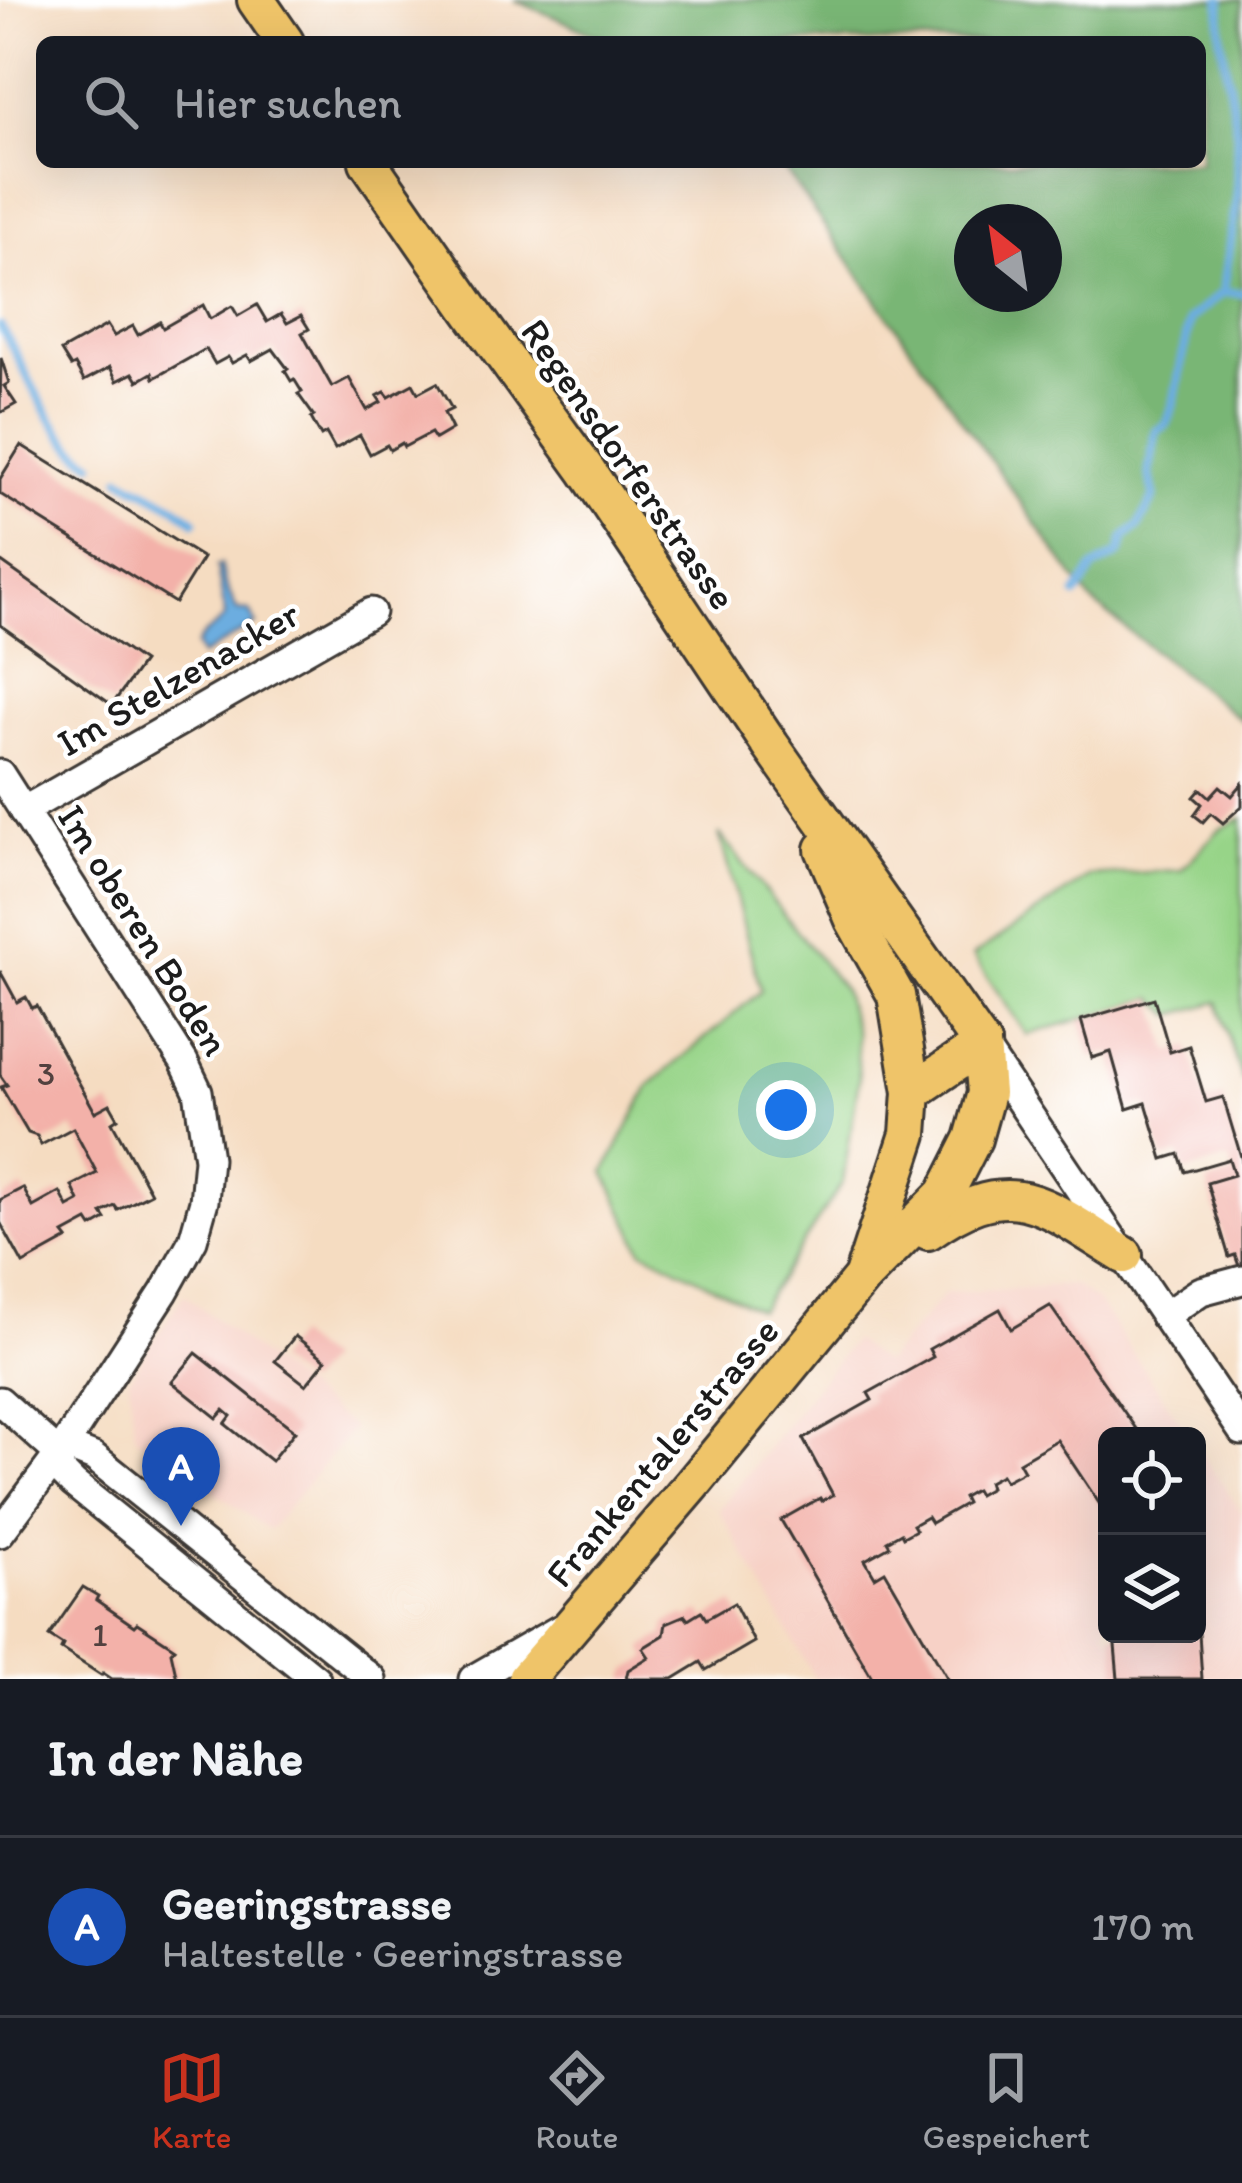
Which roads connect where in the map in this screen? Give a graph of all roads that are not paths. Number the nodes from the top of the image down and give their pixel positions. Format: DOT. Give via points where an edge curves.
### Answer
graph roads {
  1 [pos="256,0"];
  2 [pos="281,36"];
  3 [pos="372,168"];
  4 [pos="371,612"];
  5 [pos="0,774"];
  6 [pos="23,811"];
  7 [pos="819,815"];
  8 [pos="982,1045"];
  9 [pos="912,1092"];
  10 [pos="1124,1255"];
  11 [pos="862,1278"];
  12 [pos="1242,1280"];
  13 [pos="1164,1316"];
  14 [pos="0,1401"];
  15 [pos="1242,1431"];
  16 [pos="59,1454"];
  17 [pos="0,1533"];
  18 [pos="579,1618"];
  19 [pos="342,1653"];
  20 [pos="316,1679"];
  21 [pos="372,1679"];
  22 [pos="394,1679"];
  23 [pos="473,1679"];
  24 [pos="526,1679"];
  1 -- 2 [label="main road"];
  3 -- 7 [label="main road, Regensdorferstrasse"];
  4 -- 6 [label="street, Im Stelzenacker"];
  5 -- 6 [label="street, Im oberen Boden"];
  6 -- 16 [label="street, Im oberen Boden" via="184,1063 198,1090 208,1159 194,1240"];
  7 -- 8 [label="main road, Regensdorferstrasse"];
  7 -- 9 [label="main road, Regensdorferstrasse" via="823,846 854,920 896,994"];
  8 -- 9 [label="main road"];
  8 -- 10 [label="street, Regensdorferstrasse"];
  8 -- 11 [label="main road, Frankentalerstrasse" via="986,1093 974,1139 945,1194"];
  9 -- 11 [label="main road, Frankentalerstrasse" via="909,1134"];
  10 -- 11 [label="main road" via="1049,1210 1004,1197 961,1209"];
  10 -- 13 [label="street, Regensdorferstrasse"];
  11 -- 18 [label="main road, Frankentalerstrasse"];
  12 -- 13 [label="street" via="1201,1291"];
  13 -- 15 [label="street, Regensdorferstrasse"];
  14 -- 16 [label="street"];
  16 -- 17 [label="street, Im oberen Boden"];
  16 -- 19 [label="street" via="94,1456"];
  16 -- 20 [label="street" via="60,1470 74,1484"];
  18 -- 23 [label="street"];
  18 -- 24 [label="main road, Frankentalerstrasse"];
  19 -- 21 [label="street"];
  19 -- 22 [label="street"];
}
